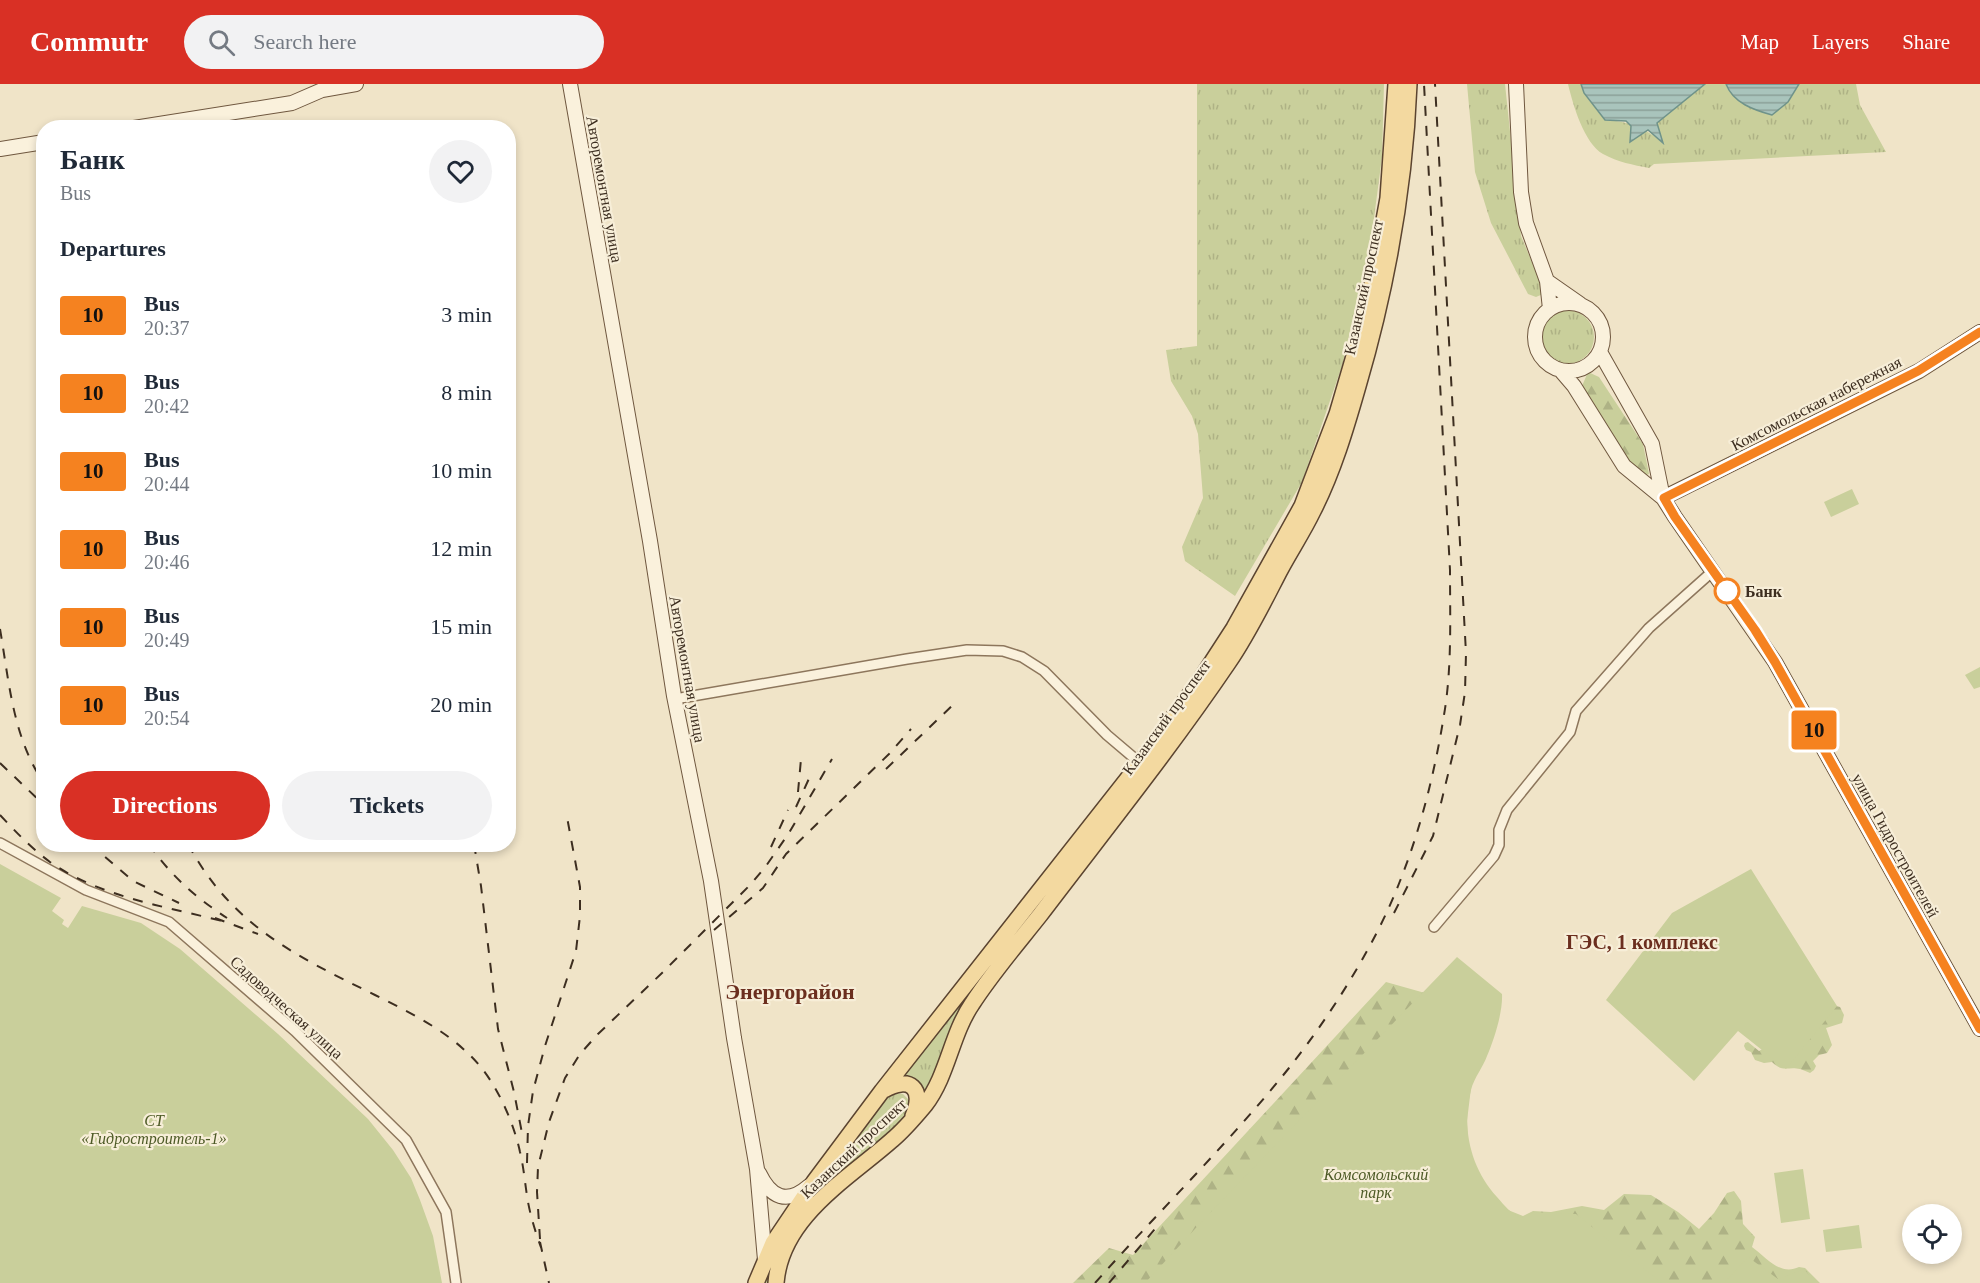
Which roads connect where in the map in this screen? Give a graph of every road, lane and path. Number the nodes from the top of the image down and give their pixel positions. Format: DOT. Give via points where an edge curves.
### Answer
graph roads {
  1 [pos="356,84"];
  2 [pos="570,84"];
  3 [pos="1396,84"];
  4 [pos="1409,84"];
  5 [pos="1516,84"];
  6 [pos="185,120"];
  7 [pos="36,143"];
  8 [pos="0,148"];
  9 [pos="1547,281"];
  10 [pos="1550,309"];
  11 [pos="1589,310"];
  12 [pos="1980,332"];
  13 [pos="1600,352"];
  14 [pos="1562,372"];
  15 [pos="1658,473"];
  16 [pos="1690,484"];
  17 [pos="1664,498"];
  18 [pos="1713,571"];
  19 [pos="1224,658"];
  20 [pos="1204,686"];
  21 [pos="675,699"];
  22 [pos="1140,763"];
  23 [pos="0,843"];
  24 [pos="1434,927"];
  25 [pos="1974,1006"];
  26 [pos="1980,1029"];
  27 [pos="882,1091"];
  28 [pos="910,1121"];
  29 [pos="757,1168"];
  30 [pos="814,1182"];
  31 [pos="765,1260"];
  32 [pos="456,1283"];
  33 [pos="756,1283"];
  34 [pos="776,1283"];
  1 -- 6 [label="street" via="322,90 292,103"];
  2 -- 21 [label="street, Авторемонтная улица"];
  3 -- 19 [label="main road, Казанский проспект" via="1383,232 1337,414 1302,506"];
  4 -- 19 [label="main road, Казанский проспект" via="1394,235 1349,418 1313,511 1247,634"];
  5 -- 9 [label="street" via="1521,192 1526,223"];
  7 -- 8 [label="street"];
  9 -- 10 [label="street"];
  9 -- 11 [label="street"];
  10 -- 11 [label="street" via="1568,303"];
  10 -- 14 [label="street" via="1537,324 1536,345 1545,361"];
  11 -- 13 [label="street" via="1601,326"];
  12 -- 16 [label="street, Комсомольская набережная" via="1918,371"];
  13 -- 14 [label="street" via="1586,367"];
  13 -- 15 [label="street" via="1652,444"];
  14 -- 17 [label="street" via="1624,466"];
  15 -- 16 [label="street" via="1672,483"];
  15 -- 17 [label="street"];
  16 -- 17 [label="street, Комсомольская набережная"];
  17 -- 18 [label="street, улица Гидростроителей"];
  18 -- 24 [label="street" via="1649,628 1576,711 1570,732 1507,810 1494,856"];
  18 -- 25 [label="street, улица Гидростроителей" via="1775,662"];
  19 -- 20 [label="main road, Казанский проспект"];
  20 -- 22 [label="main road, Казанский проспект"];
  20 -- 28 [label="main road, Казанский проспект" via="971,1005 937,1087"];
  21 -- 22 [label="street" via="967,650 1003,651 1044,671"];
  21 -- 29 [label="street, Авторемонтная улица" via="711,880"];
  22 -- 27 [label="main road, Казанский проспект"];
  23 -- 32 [label="street, Садоводческая улица" via="86,890 169,922 296,1031 406,1140 446,1212"];
  25 -- 26 [label="street, улица Гидростроителей"];
  27 -- 28 [label="main road" via="896,1083 913,1086 918,1104"];
  27 -- 30 [label="main road, Казанский проспект"];
  28 -- 34 [label="main road, Казанский проспект" via="806,1216 787,1248"];
  29 -- 30 [label="street" via="764,1183 778,1196 799,1194"];
  29 -- 31 [label="street, Авторемонтная улица"];
  30 -- 31 [label="main road, Казанский проспект"];
  31 -- 33 [label="main road, Казанский проспект"];
}
